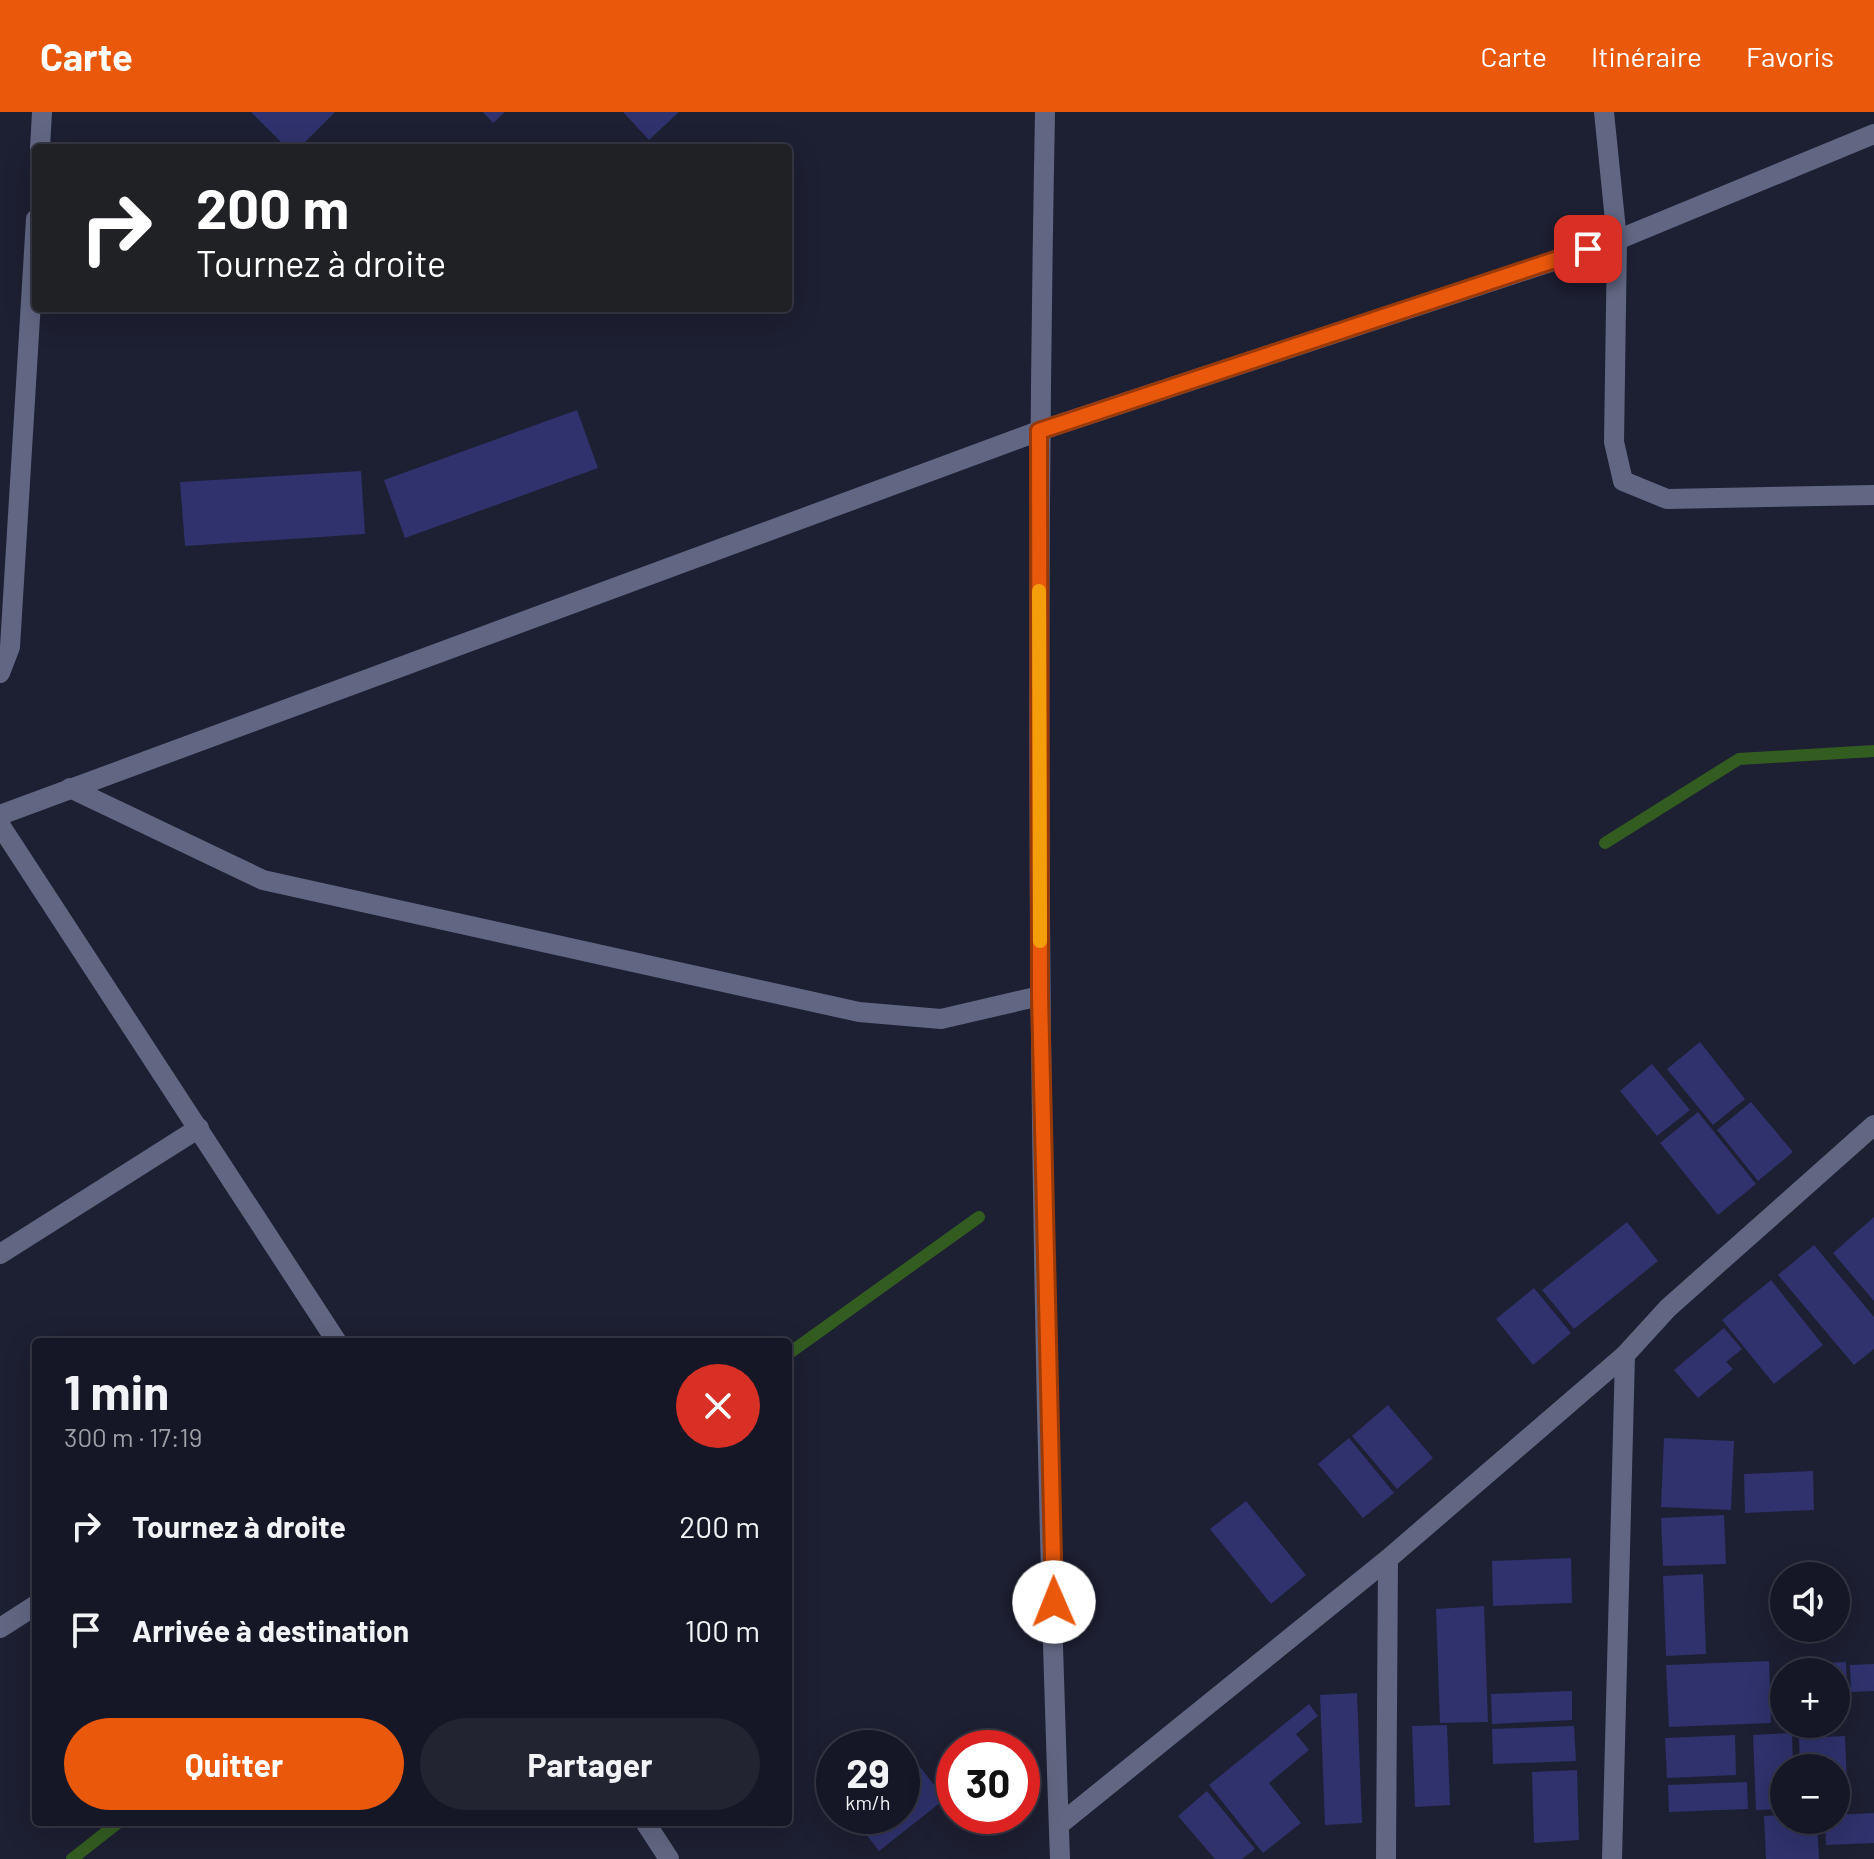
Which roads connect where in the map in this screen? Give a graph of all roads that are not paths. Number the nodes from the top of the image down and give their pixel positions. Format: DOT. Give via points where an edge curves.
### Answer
graph roads {
  1 [pos="25,112"];
  2 [pos="42,112"];
  3 [pos="1045,112"];
  4 [pos="1604,112"];
  5 [pos="1874,134"];
  6 [pos="41,142"];
  7 [pos="1617,240"];
  8 [pos="32,285"];
  9 [pos="1039,431"];
  10 [pos="1874,495"];
  11 [pos="0,673"];
  12 [pos="70,788"];
  13 [pos="0,815"];
  14 [pos="0,825"];
  15 [pos="1040,996"];
  16 [pos="1874,1125"];
  17 [pos="199,1128"];
  18 [pos="0,1254"];
  19 [pos="334,1338"];
  20 [pos="1625,1355"];
  21 [pos="1388,1559"];
  22 [pos="32,1608"];
  23 [pos="0,1628"];
  24 [pos="1059,1825"];
  25 [pos="648,1826"];
  26 [pos="669,1859"];
  27 [pos="1060,1859"];
  28 [pos="1386,1859"];
  29 [pos="1612,1859"];
  1 -- 6 [label="street"];
  2 -- 6 [label="street"];
  3 -- 9 [label="street"];
  4 -- 7 [label="street"];
  5 -- 7 [label="street"];
  7 -- 9 [label="street"];
  7 -- 10 [label="street" via="1614,442 1623,481 1667,499"];
  8 -- 11 [label="street" via="10,647"];
  9 -- 12 [label="street"];
  9 -- 15 [label="street"];
  12 -- 13 [label="street"];
  12 -- 15 [label="street" via="263,880 859,1012 941,1019"];
  14 -- 17 [label="street"];
  15 -- 24 [label="street"];
  16 -- 20 [label="street" via="1668,1308"];
  17 -- 18 [label="street"];
  17 -- 19 [label="street"];
  20 -- 21 [label="street"];
  20 -- 29 [label="street"];
  21 -- 24 [label="street"];
  21 -- 28 [label="street"];
  22 -- 23 [label="street"];
  24 -- 27 [label="street"];
  25 -- 26 [label="street"];
}
